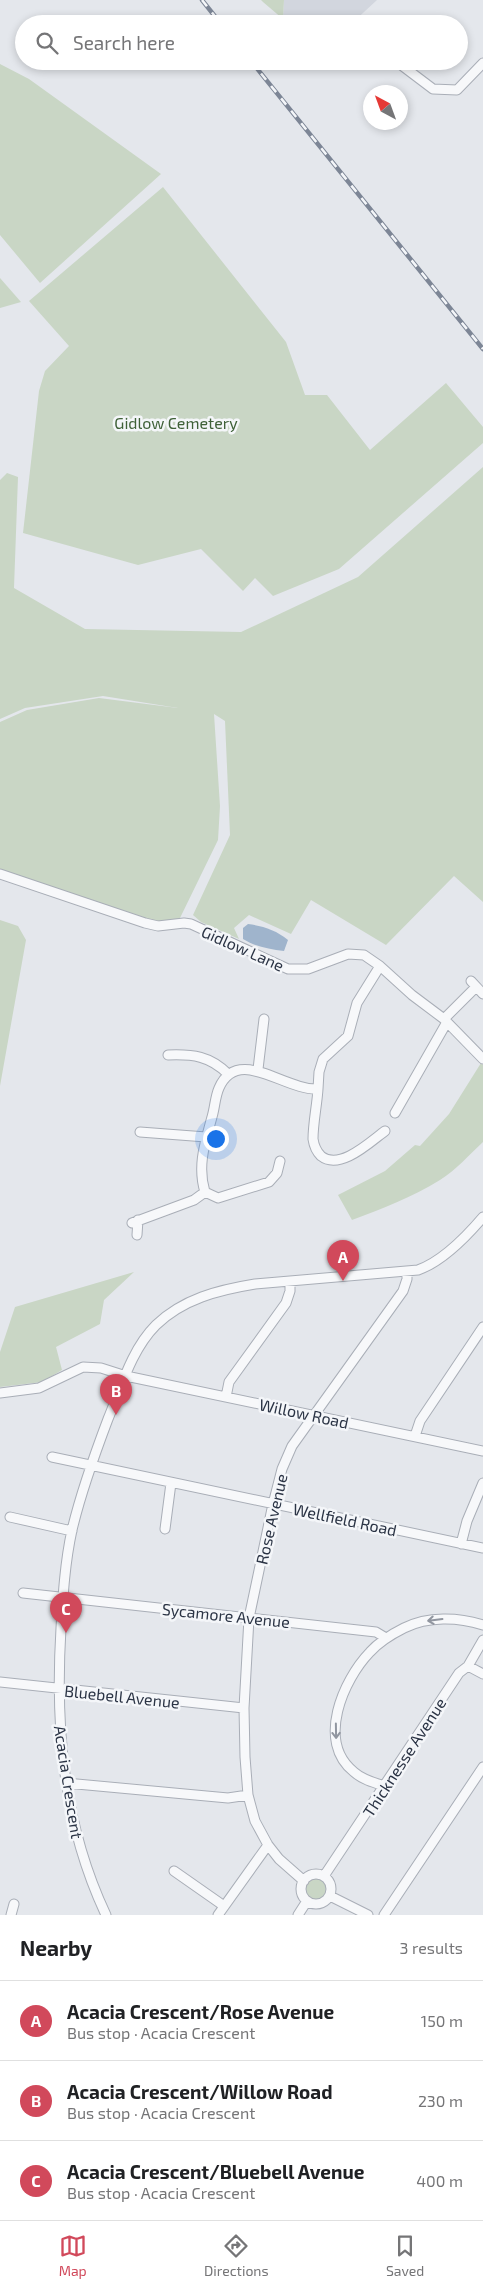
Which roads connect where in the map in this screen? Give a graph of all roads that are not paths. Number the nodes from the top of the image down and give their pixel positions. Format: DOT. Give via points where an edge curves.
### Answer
graph roads {
  1 [pos="483,63"];
  2 [pos="408,70"];
  3 [pos="0,874"];
  4 [pos="380,966"];
  5 [pos="477,987"];
  6 [pos="264,1019"];
  7 [pos="445,1021"];
  8 [pos="168,1055"];
  9 [pos="483,1059"];
  10 [pos="258,1070"];
  11 [pos="228,1074"];
  12 [pos="318,1089"];
  13 [pos="395,1113"];
  14 [pos="385,1131"];
  15 [pos="140,1132"];
  16 [pos="206,1137"];
  17 [pos="280,1161"];
  18 [pos="206,1192"];
  19 [pos="483,1217"];
  20 [pos="137,1235"];
  21 [pos="406,1272"];
  22 [pos="290,1281"];
  23 [pos="483,1327"];
  24 [pos="126,1376"];
  25 [pos="0,1393"];
  26 [pos="226,1397"];
  27 [pos="313,1416"];
  28 [pos="415,1436"];
  29 [pos="483,1451"];
  30 [pos="52,1457"];
  31 [pos="90,1466"];
  32 [pos="170,1483"];
  33 [pos="483,1483"];
  34 [pos="272,1504"];
  35 [pos="10,1517"];
  36 [pos="165,1528"];
  37 [pos="72,1531"];
  38 [pos="461,1544"];
  39 [pos="483,1548"];
  40 [pos="23,1593"];
  41 [pos="63,1597"];
  42 [pos="250,1618"];
  43 [pos="483,1625"];
  44 [pos="386,1638"];
  45 [pos="483,1640"];
  46 [pos="468,1666"];
  47 [pos="483,1674"];
  48 [pos="0,1682"];
  49 [pos="59,1689"];
  50 [pos="244,1708"];
  51 [pos="483,1767"];
  52 [pos="66,1783"];
  53 [pos="385,1786"];
  54 [pos="248,1795"];
  55 [pos="268,1846"];
  56 [pos="174,1871"];
  57 [pos="324,1876"];
  58 [pos="304,1881"];
  59 [pos="330,1896"];
  60 [pos="307,1901"];
  61 [pos="14,1904"];
  62 [pos="224,1906"];
  63 [pos="386,1914"];
  64 [pos="11,1915"];
  65 [pos="106,1915"];
  66 [pos="218,1915"];
  67 [pos="298,1915"];
  68 [pos="368,1915"];
  1 -- 2 [label="street" via="457,90 452,91 433,89"];
  3 -- 4 [label="street, Gidlow Lane" via="145,923 158,926 184,922 288,969 308,969 348,954 364,955"];
  4 -- 7 [label="street, Gidlow Lane"];
  4 -- 12 [label="street" via="357,1003 348,1036 323,1060"];
  5 -- 7 [label="street"];
  6 -- 10 [label="street"];
  7 -- 9 [label="street, Gidlow Lane"];
  7 -- 13 [label="street"];
  8 -- 11 [label="street" via="184,1054 214,1061"];
  10 -- 11 [label="street" via="243,1068"];
  10 -- 12 [label="street" via="282,1082"];
  11 -- 16 [label="street" via="219,1086"];
  12 -- 14 [label="street" via="313,1139 316,1150 323,1157 332,1161 344,1158"];
  15 -- 16 [label="street"];
  16 -- 18 [label="street" via="201,1173"];
  17 -- 18 [label="street" via="269,1182 218,1198"];
  18 -- 20 [label="street" via="194,1200 135,1222"];
  19 -- 21 [label="street" via="437,1260 427,1267"];
  21 -- 22 [label="street, Acacia Crescent"];
  21 -- 27 [label="street, Rose Avenue" via="403,1291"];
  22 -- 24 [label="street, Acacia Crescent" via="230,1288 185,1303 147,1335"];
  22 -- 26 [label="street" via="286,1303 229,1382"];
  23 -- 28 [label="street" via="420,1422"];
  24 -- 25 [label="street, Willow Road" via="101,1368 82,1367 39,1388"];
  24 -- 26 [label="street, Willow Road"];
  24 -- 31 [label="street, Acacia Crescent"];
  26 -- 27 [label="street, Willow Road"];
  27 -- 28 [label="street, Willow Road"];
  27 -- 34 [label="street, Rose Avenue" via="292,1446"];
  28 -- 29 [label="street, Willow Road"];
  30 -- 31 [label="street, Wellfield Road"];
  31 -- 32 [label="street, Wellfield Road"];
  31 -- 37 [label="street, Acacia Crescent"];
  32 -- 34 [label="street, Wellfield Road"];
  32 -- 36 [label="street"];
  33 -- 38 [label="street"];
  34 -- 38 [label="street, Wellfield Road"];
  34 -- 42 [label="street, Rose Avenue"];
  35 -- 37 [label="street"];
  37 -- 41 [label="street, Acacia Crescent"];
  38 -- 39 [label="street, Wellfield Road"];
  40 -- 41 [label="street, Sycamore Avenue"];
  41 -- 42 [label="street, Sycamore Avenue"];
  41 -- 49 [label="street, Acacia Crescent"];
  42 -- 44 [label="street, Sycamore Avenue" via="376,1632"];
  42 -- 50 [label="street, Rose Avenue"];
  43 -- 44 [label="street, one-way" via="460,1620 431,1620 404,1628"];
  44 -- 53 [label="street, one-way" via="351,1676 340,1703 336,1732 340,1752 349,1768 362,1778"];
  45 -- 46 [label="street, Thicknesse Avenue"];
  46 -- 47 [label="street"];
  46 -- 53 [label="street, Thicknesse Avenue" via="462,1670"];
  48 -- 49 [label="street, Bluebell Avenue"];
  49 -- 50 [label="street, Bluebell Avenue"];
  49 -- 52 [label="street, Acacia Crescent"];
  50 -- 54 [label="street, Rose Avenue"];
  51 -- 63 [label="street"];
  52 -- 54 [label="street" via="228,1798"];
  52 -- 65 [label="street, Acacia Crescent" via="79,1846"];
  53 -- 57 [label="street, Thicknesse Avenue"];
  54 -- 55 [label="street, Rose Avenue" via="255,1821"];
  55 -- 58 [label="street, Rose Avenue"];
  55 -- 62 [label="street"];
  56 -- 62 [label="street"];
  57 -- 58 [label="street" via="311,1875"];
  57 -- 59 [label="street" via="331,1884"];
  58 -- 60 [label="street" via="301,1890"];
  59 -- 60 [label="street" via="317,1905"];
  59 -- 68 [label="street"];
  60 -- 67 [label="street"];
  61 -- 64 [label="street"];
  62 -- 66 [label="street"];
}
